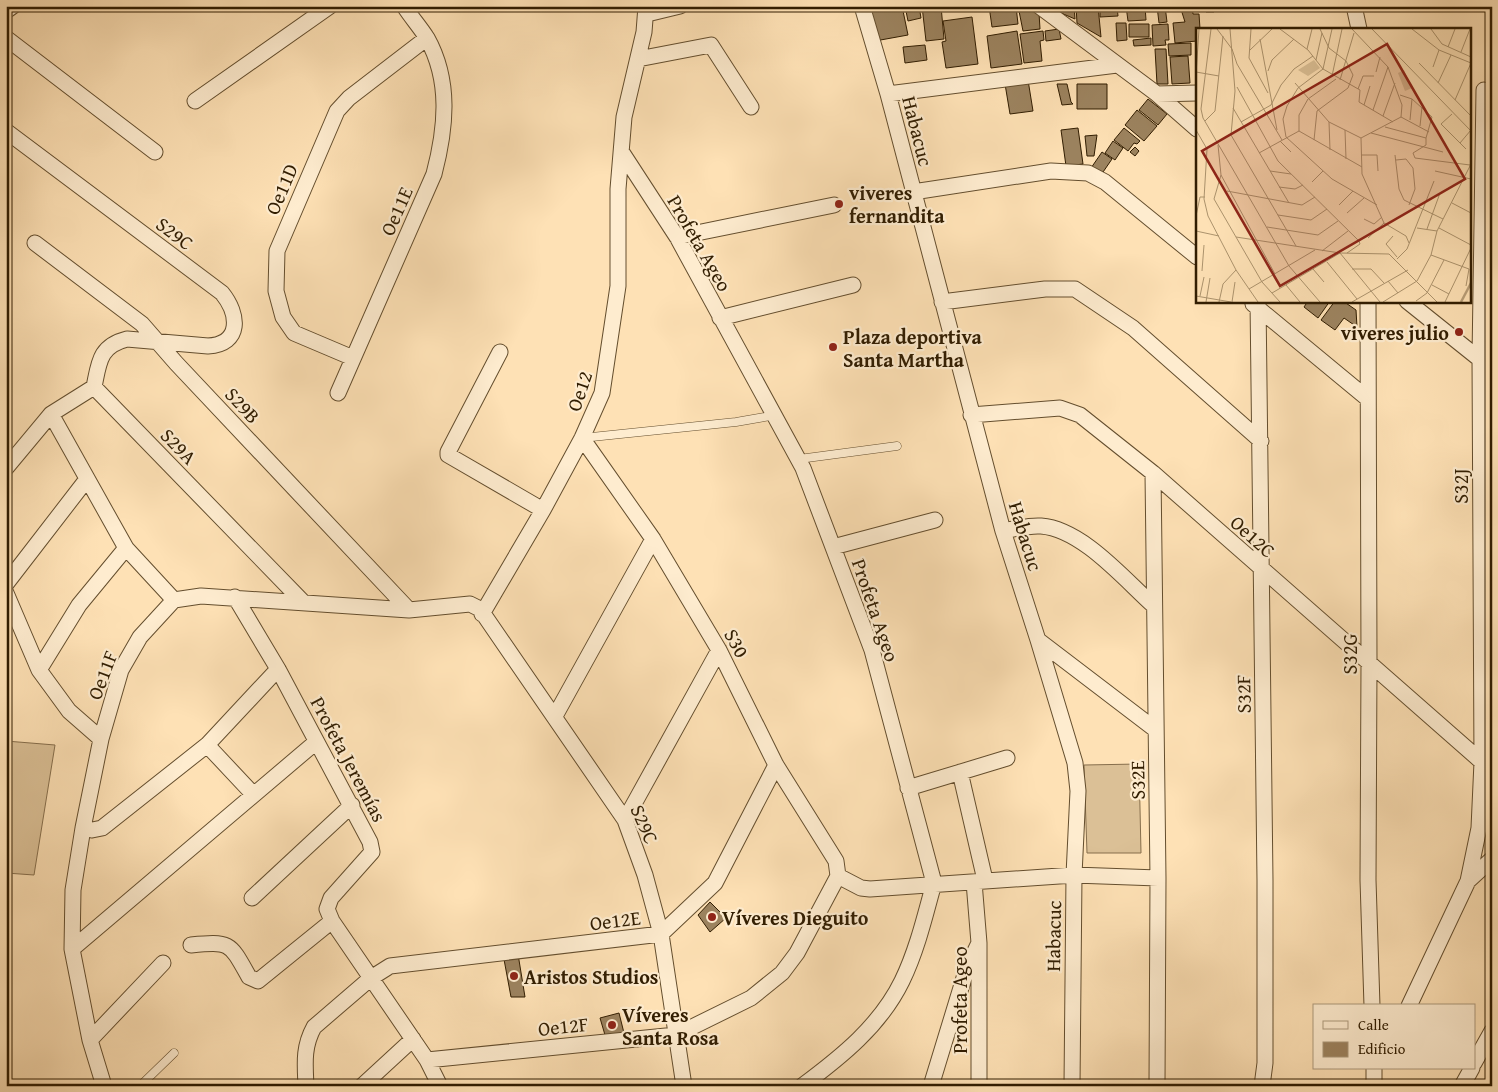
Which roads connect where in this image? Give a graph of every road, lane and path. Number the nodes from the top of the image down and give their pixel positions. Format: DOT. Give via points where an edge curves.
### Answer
graph roads {
  1 [pos="13,6"];
  2 [pos="330,6"];
  3 [pos="404,6"];
  4 [pos="680,6"];
  5 [pos="862,6"];
  6 [pos="1040,6"];
  7 [pos="1354,6"];
  8 [pos="646,10"];
  9 [pos="6,11"];
  10 [pos="1359,28"];
  11 [pos="6,38"];
  12 [pos="426,38"];
  13 [pos="638,59"];
  14 [pos="1117,65"];
  15 [pos="1482,90"];
  16 [pos="1196,93"];
  17 [pos="888,94"];
  18 [pos="1157,94"];
  19 [pos="195,101"];
  20 [pos="751,107"];
  21 [pos="1196,128"];
  22 [pos="6,131"];
  23 [pos="155,152"];
  24 [pos="623,154"];
  25 [pos="913,192"];
  26 [pos="834,205"];
  27 [pos="677,237"];
  28 [pos="35,243"];
  29 [pos="1196,256"];
  30 [pos="853,285"];
  31 [pos="942,302"];
  32 [pos="1368,302"];
  33 [pos="1408,302"];
  34 [pos="1255,304"];
  35 [pos="720,318"];
  36 [pos="159,342"];
  37 [pos="500,352"];
  38 [pos="353,358"];
  39 [pos="1480,358"];
  40 [pos="1492,369"];
  41 [pos="94,387"];
  42 [pos="338,392"];
  43 [pos="1368,399"];
  44 [pos="51,414"];
  45 [pos="776,415"];
  46 [pos="971,415"];
  47 [pos="582,438"];
  48 [pos="1261,441"];
  49 [pos="897,446"];
  50 [pos="799,460"];
  51 [pos="6,468"];
  52 [pos="1153,473"];
  53 [pos="87,479"];
  54 [pos="544,510"];
  55 [pos="935,520"];
  56 [pos="1003,531"];
  57 [pos="653,539"];
  58 [pos="833,547"];
  59 [pos="126,548"];
  60 [pos="1261,570"];
  61 [pos="6,584"];
  62 [pos="6,593"];
  63 [pos="235,597"];
  64 [pos="174,600"];
  65 [pos="302,601"];
  66 [pos="1153,606"];
  67 [pos="409,610"];
  68 [pos="482,614"];
  69 [pos="1038,640"];
  70 [pos="719,650"];
  71 [pos="1369,663"];
  72 [pos="278,669"];
  73 [pos="39,670"];
  74 [pos="555,716"];
  75 [pos="1156,730"];
  76 [pos="101,739"];
  77 [pos="316,742"];
  78 [pos="207,745"];
  79 [pos="1007,758"];
  80 [pos="1482,762"];
  81 [pos="776,765"];
  82 [pos="960,772"];
  83 [pos="908,788"];
  84 [pos="253,794"];
  85 [pos="352,805"];
  86 [pos="625,820"];
  87 [pos="83,828"];
  88 [pos="1492,859"];
  89 [pos="1074,875"];
  90 [pos="838,876"];
  91 [pos="1158,878"];
  92 [pos="979,881"];
  93 [pos="1468,881"];
  94 [pos="934,883"];
  95 [pos="252,898"];
  96 [pos="332,922"];
  97 [pos="661,934"];
  98 [pos="979,943"];
  99 [pos="191,945"];
  100 [pos="72,949"];
  101 [pos="163,964"];
  102 [pos="370,978"];
  103 [pos="1372,1004"];
  104 [pos="1410,1004"];
  105 [pos="1492,1030"];
  106 [pos="676,1035"];
  107 [pos="413,1039"];
  108 [pos="90,1040"];
  109 [pos="174,1053"];
  110 [pos="427,1060"];
  111 [pos="1476,1060"];
  112 [pos="1471,1070"];
  113 [pos="104,1086"];
  114 [pos="140,1086"];
  115 [pos="306,1086"];
  116 [pos="362,1086"];
  117 [pos="440,1086"];
  118 [pos="684,1086"];
  119 [pos="802,1086"];
  120 [pos="931,1086"];
  121 [pos="979,1086"];
  122 [pos="1072,1086"];
  123 [pos="1157,1086"];
  124 [pos="1262,1086"];
  125 [pos="1462,1086"];
  1 -- 9 [label="street"];
  2 -- 19 [label="street"];
  3 -- 12 [label="street, Oe11E"];
  4 -- 8 [label="street"];
  5 -- 17 [label="street, Habacuc"];
  6 -- 14 [label="street"];
  7 -- 10 [label="street"];
  8 -- 13 [label="street, Oe12"];
  11 -- 23 [label="street"];
  12 -- 38 [label="street, Oe11E" via="444,87 441,146 434,174"];
  12 -- 38 [label="street, Oe11D" via="337,111 278,251 276,291 287,326 302,339"];
  13 -- 20 [label="street" via="711,45"];
  13 -- 24 [label="street, Oe12" via="624,117"];
  14 -- 17 [label="street"];
  14 -- 18 [label="street"];
  15 -- 39 [label="street, S32J"];
  16 -- 18 [label="street"];
  17 -- 25 [label="street, Habacuc"];
  18 -- 21 [label="street"];
  22 -- 36 [label="street, S29C" via="222,293 230,303 235,325 231,335 217,345"];
  24 -- 27 [label="street, Profeta Ageo"];
  24 -- 47 [label="street, Oe12" via="618,189 618,286 606,373 600,399"];
  25 -- 29 [label="street" via="1051,171 1088,172"];
  25 -- 31 [label="street, Habacuc"];
  26 -- 27 [label="street"];
  27 -- 35 [label="street, Profeta Ageo"];
  28 -- 36 [label="street, S29B" via="142,324"];
  30 -- 35 [label="street"];
  31 -- 46 [label="street, Habacuc"];
  31 -- 48 [label="street" via="1045,289 1075,289 1133,328"];
  32 -- 43 [label="street, S32G"];
  33 -- 39 [label="street"];
  34 -- 43 [label="street"];
  34 -- 48 [label="street, S32F"];
  35 -- 45 [label="street, Profeta Ageo"];
  36 -- 41 [label="street" via="127,340 108,347 98,365"];
  36 -- 67 [label="street, S29B"];
  37 -- 54 [label="street" via="448,455"];
  38 -- 42 [label="street, Oe11E"];
  39 -- 40 [label="street"];
  39 -- 80 [label="street, S32J"];
  41 -- 44 [label="street"];
  41 -- 65 [label="street, S29A"];
  43 -- 71 [label="street, S32G"];
  44 -- 51 [label="street"];
  44 -- 53 [label="street"];
  45 -- 47 [label="lane"];
  45 -- 50 [label="street, Profeta Ageo"];
  46 -- 52 [label="street, Oe12C" via="1060,408 1070,410"];
  46 -- 56 [label="street, Habacuc"];
  47 -- 54 [label="street, Oe12"];
  47 -- 57 [label="street, S30"];
  48 -- 60 [label="street, S32F"];
  49 -- 50 [label="lane"];
  50 -- 58 [label="street, Profeta Ageo"];
  52 -- 60 [label="street, Oe12C"];
  52 -- 66 [label="street, S32E"];
  53 -- 59 [label="street"];
  53 -- 61 [label="street"];
  54 -- 68 [label="street, Oe12"];
  55 -- 58 [label="street"];
  56 -- 66 [label="street" via="1042,526 1065,532 1087,546"];
  56 -- 69 [label="street, Habacuc"];
  57 -- 70 [label="street, S30"];
  57 -- 74 [label="street"];
  58 -- 83 [label="street, Profeta Ageo" via="872,650"];
  59 -- 64 [label="street"];
  59 -- 73 [label="street" via="79,605"];
  60 -- 71 [label="street, Oe12C"];
  60 -- 124 [label="street, S32F" via="1265,880 1265,1063"];
  62 -- 73 [label="street"];
  63 -- 64 [label="street" via="201,596"];
  63 -- 65 [label="street"];
  63 -- 72 [label="street, Profeta Jeremías"];
  64 -- 76 [label="street, Oe11F" via="140,637 121,670"];
  65 -- 67 [label="street"];
  66 -- 75 [label="street, S32E"];
  67 -- 68 [label="street" via="470,604"];
  68 -- 74 [label="street, S29C"];
  69 -- 75 [label="street"];
  69 -- 89 [label="street, Habacuc" via="1075,763 1078,791"];
  70 -- 81 [label="street, S30"];
  70 -- 86 [label="street"];
  71 -- 80 [label="street, Oe12C"];
  71 -- 103 [label="street, S32G" via="1368,880"];
  72 -- 77 [label="street, Profeta Jeremías"];
  72 -- 78 [label="street"];
  73 -- 76 [label="street" via="69,711"];
  74 -- 86 [label="street, S29C"];
  75 -- 91 [label="street, S32E"];
  76 -- 87 [label="street, Oe11F"];
  77 -- 84 [label="street"];
  77 -- 85 [label="street, Profeta Jeremías"];
  78 -- 84 [label="street"];
  78 -- 87 [label="street" via="102,828"];
  79 -- 82 [label="street"];
  80 -- 93 [label="street, S32J" via="1479,828"];
  81 -- 90 [label="street, S30" via="836,861"];
  81 -- 97 [label="street, Oe12E" via="715,884"];
  82 -- 83 [label="street"];
  82 -- 92 [label="street, Profeta Ageo"];
  83 -- 94 [label="street, Profeta Ageo"];
  84 -- 100 [label="street"];
  85 -- 95 [label="street"];
  85 -- 96 [label="street, Profeta Jeremías" via="372,852 331,898 327,909"];
  86 -- 97 [label="street, S29C" via="645,875"];
  87 -- 100 [label="street, Oe11F" via="73,890"];
  88 -- 93 [label="street"];
  89 -- 91 [label="street"];
  89 -- 92 [label="street"];
  89 -- 122 [label="street, Habacuc"];
  90 -- 94 [label="street" via="865,889"];
  90 -- 106 [label="street, Oe12F" via="797,953 782,973 751,998"];
  91 -- 123 [label="street, S32E"];
  92 -- 94 [label="street"];
  92 -- 98 [label="street, Profeta Ageo"];
  93 -- 104 [label="street"];
  94 -- 119 [label="street" via="911,960 889,1004 851,1048"];
  96 -- 99 [label="street" via="258,981 248,977 234,951 226,945"];
  96 -- 102 [label="street"];
  97 -- 102 [label="street, Oe12E" via="390,966"];
  97 -- 106 [label="street, S29C"];
  98 -- 120 [label="street" via="967,968"];
  98 -- 121 [label="street, Profeta Ageo"];
  100 -- 108 [label="street, Oe11F"];
  101 -- 108 [label="street"];
  102 -- 107 [label="street"];
  102 -- 115 [label="street, Oe12E" via="314,1027 304,1052"];
  105 -- 111 [label="street"];
  106 -- 110 [label="street, Oe12F"];
  106 -- 118 [label="street, S29C"];
  107 -- 110 [label="street"];
  107 -- 116 [label="street"];
  108 -- 113 [label="street, Oe11F"];
  109 -- 114 [label="lane"];
  110 -- 117 [label="street"];
  112 -- 125 [label="street"];
}
